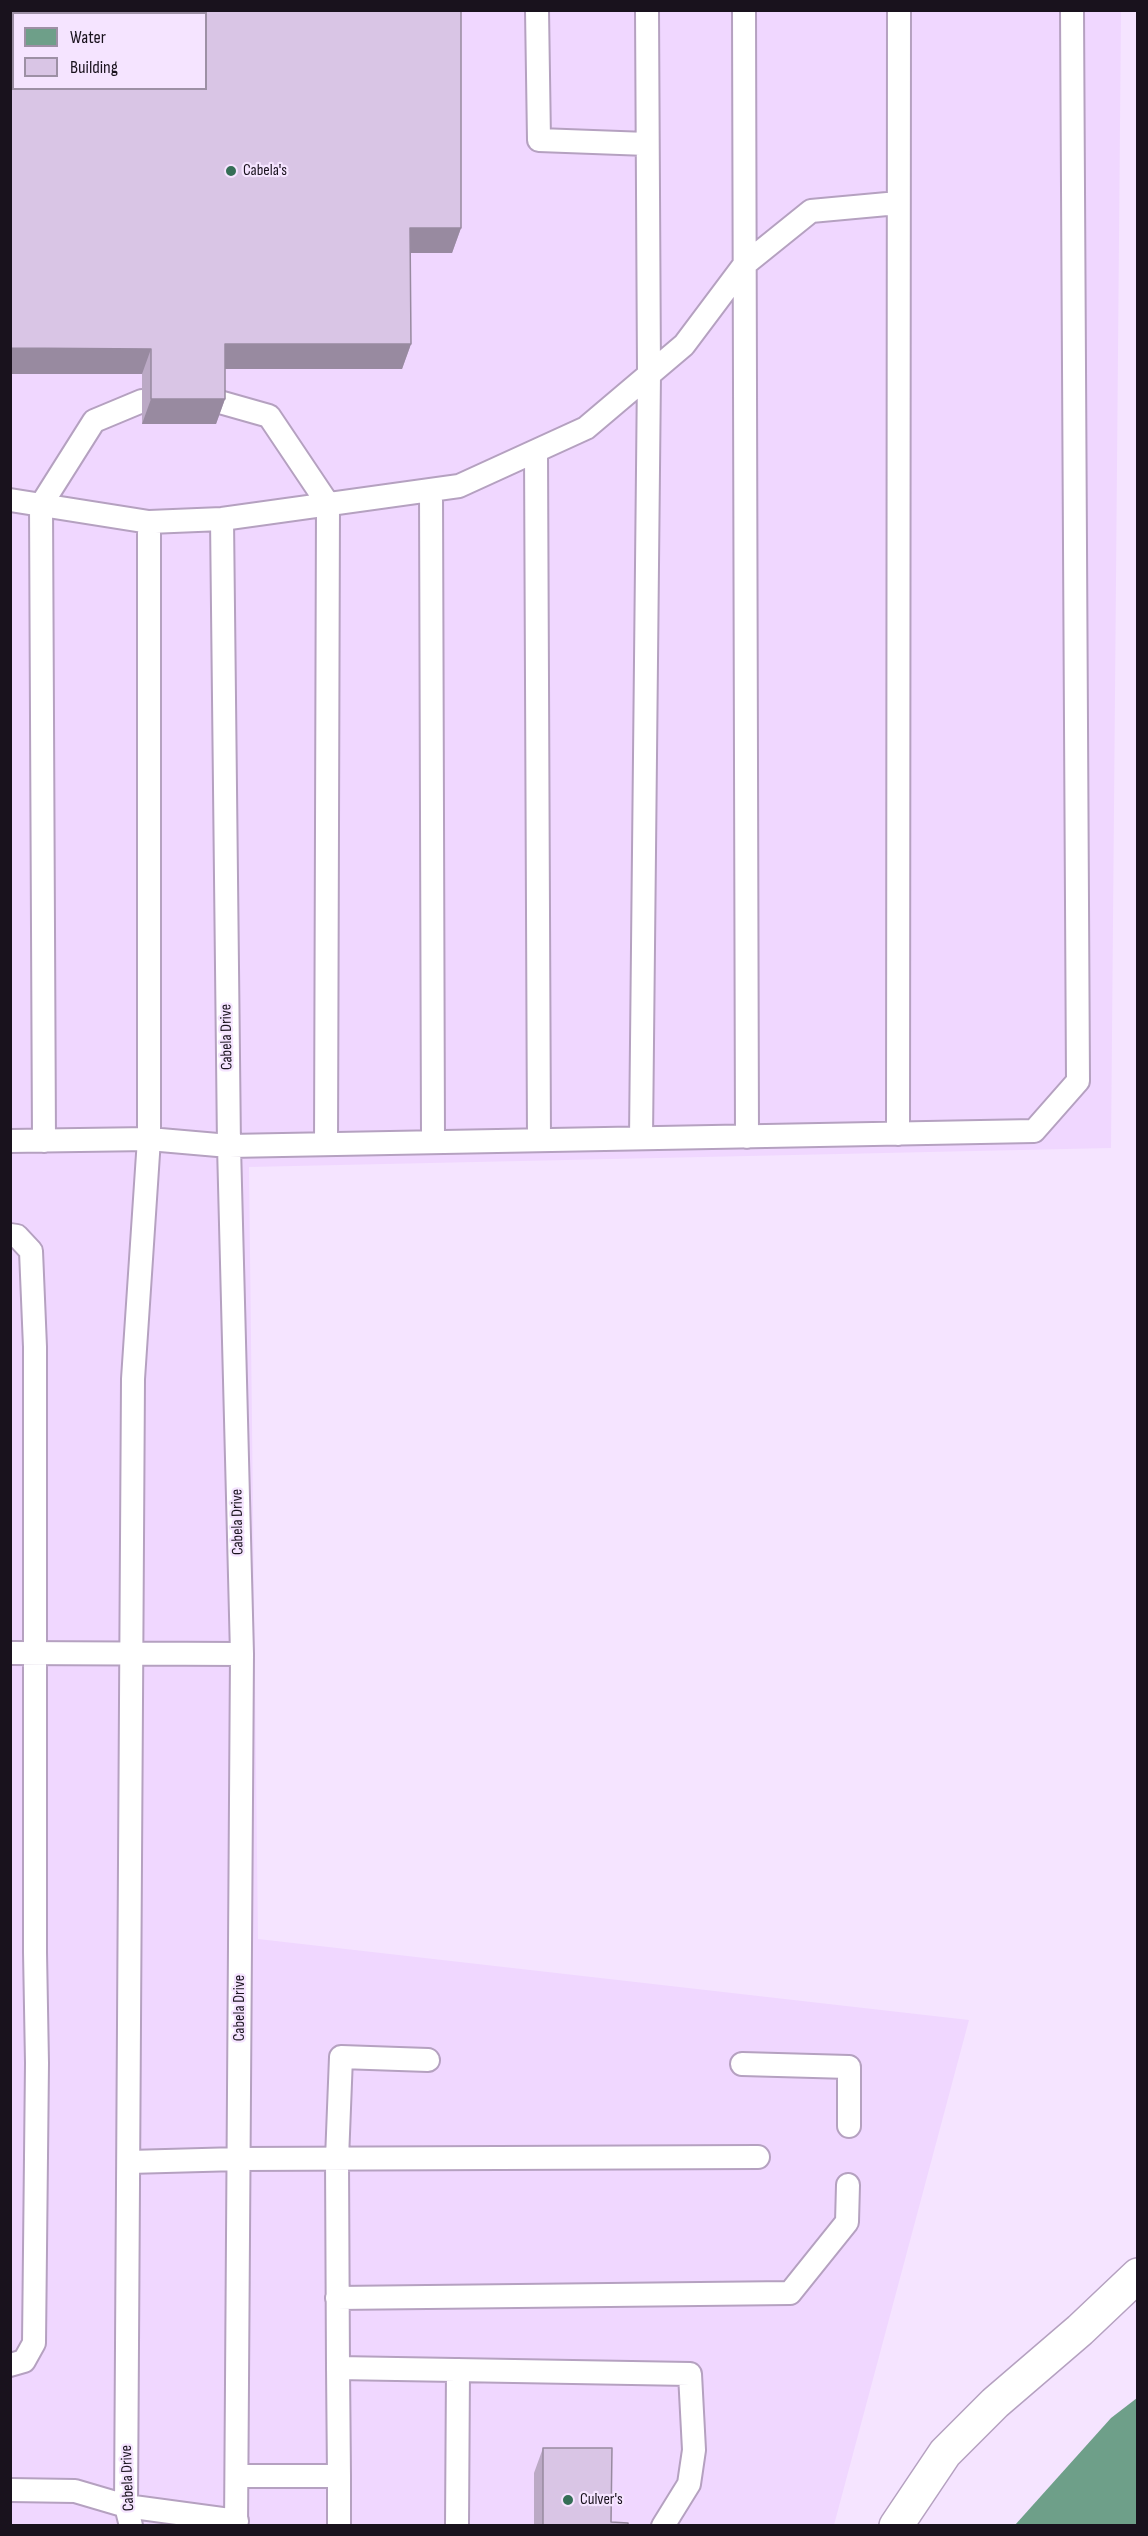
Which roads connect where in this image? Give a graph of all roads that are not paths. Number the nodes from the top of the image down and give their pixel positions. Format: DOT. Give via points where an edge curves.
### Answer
graph roads {
  1 [pos="537,10"];
  2 [pos="646,10"];
  3 [pos="744,10"];
  4 [pos="898,10"];
  5 [pos="1072,10"];
  6 [pos="647,144"];
  7 [pos="898,203"];
  8 [pos="744,265"];
  9 [pos="649,374"];
  10 [pos="142,401"];
  11 [pos="216,401"];
  12 [pos="536,452"];
  13 [pos="431,490"];
  14 [pos="10,500"];
  15 [pos="328,504"];
  16 [pos="41,505"];
  17 [pos="222,519"];
  18 [pos="149,522"];
  19 [pos="898,1134"];
  20 [pos="747,1137"];
  21 [pos="642,1138"];
  22 [pos="149,1139"];
  23 [pos="539,1140"];
  24 [pos="10,1141"];
  25 [pos="44,1141"];
  26 [pos="433,1142"];
  27 [pos="326,1144"];
  28 [pos="229,1146"];
  29 [pos="10,1235"];
  30 [pos="10,1653"];
  31 [pos="35,1653"];
  32 [pos="131,1653"];
  33 [pos="242,1654"];
  34 [pos="428,2060"];
  35 [pos="742,2064"];
  36 [pos="849,2126"];
  37 [pos="758,2157"];
  38 [pos="239,2159"];
  39 [pos="336,2159"];
  40 [pos="129,2162"];
  41 [pos="848,2185"];
  42 [pos="1137,2274"];
  43 [pos="337,2298"];
  44 [pos="10,2365"];
  45 [pos="338,2368"];
  46 [pos="458,2370"];
  47 [pos="237,2476"];
  48 [pos="339,2476"];
  49 [pos="10,2490"];
  50 [pos="129,2516"];
  51 [pos="236,2523"];
  52 [pos="339,2526"];
  53 [pos="457,2526"];
  54 [pos="663,2526"];
  55 [pos="896,2526"];
  1 -- 6 [label="lane" via="539,140"];
  2 -- 6 [label="lane"];
  3 -- 8 [label="lane"];
  4 -- 7 [label="lane"];
  5 -- 19 [label="lane" via="1078,1081 1034,1131"];
  6 -- 9 [label="lane"];
  7 -- 8 [label="lane" via="811,211"];
  7 -- 19 [label="lane"];
  8 -- 9 [label="lane" via="684,345"];
  8 -- 20 [label="lane"];
  9 -- 12 [label="lane" via="586,428"];
  9 -- 21 [label="lane"];
  10 -- 16 [label="lane" via="94,421"];
  11 -- 15 [label="lane" via="269,416"];
  12 -- 13 [label="lane" via="459,486"];
  12 -- 23 [label="lane"];
  13 -- 15 [label="lane"];
  13 -- 26 [label="lane"];
  14 -- 16 [label="lane"];
  15 -- 17 [label="lane"];
  15 -- 27 [label="lane"];
  16 -- 18 [label="lane"];
  16 -- 25 [label="lane"];
  17 -- 18 [label="lane"];
  17 -- 28 [label="lane, Cabela Drive"];
  18 -- 22 [label="lane, Cabela Drive"];
  19 -- 20 [label="lane"];
  20 -- 21 [label="lane"];
  21 -- 23 [label="lane"];
  22 -- 25 [label="lane"];
  22 -- 28 [label="lane"];
  22 -- 32 [label="lane, Cabela Drive" via="133,1379"];
  23 -- 26 [label="lane"];
  24 -- 25 [label="lane"];
  26 -- 27 [label="lane"];
  27 -- 28 [label="lane"];
  28 -- 33 [label="lane, Cabela Drive"];
  29 -- 31 [label="lane" via="17,1236 30,1251 35,1347"];
  30 -- 31 [label="lane"];
  31 -- 32 [label="lane"];
  31 -- 44 [label="lane" via="34,2343 24,2361"];
  32 -- 33 [label="lane"];
  32 -- 40 [label="lane, Cabela Drive"];
  33 -- 38 [label="lane, Cabela Drive"];
  34 -- 39 [label="lane" via="341,2057"];
  35 -- 36 [label="lane" via="849,2067"];
  37 -- 39 [label="lane"];
  38 -- 39 [label="lane"];
  38 -- 40 [label="lane"];
  38 -- 47 [label="lane, Cabela Drive"];
  39 -- 43 [label="lane"];
  40 -- 50 [label="lane, Cabela Drive"];
  41 -- 43 [label="lane" via="847,2222 790,2293"];
  42 -- 55 [label="highway" via="945,2453"];
  43 -- 45 [label="lane"];
  45 -- 46 [label="lane"];
  45 -- 48 [label="lane"];
  46 -- 53 [label="lane"];
  46 -- 54 [label="lane" via="690,2374 694,2450 689,2484"];
  47 -- 48 [label="lane"];
  47 -- 51 [label="lane, Cabela Drive"];
  48 -- 52 [label="lane"];
  49 -- 50 [label="lane" via="75,2491"];
  50 -- 51 [label="lane"];
}
